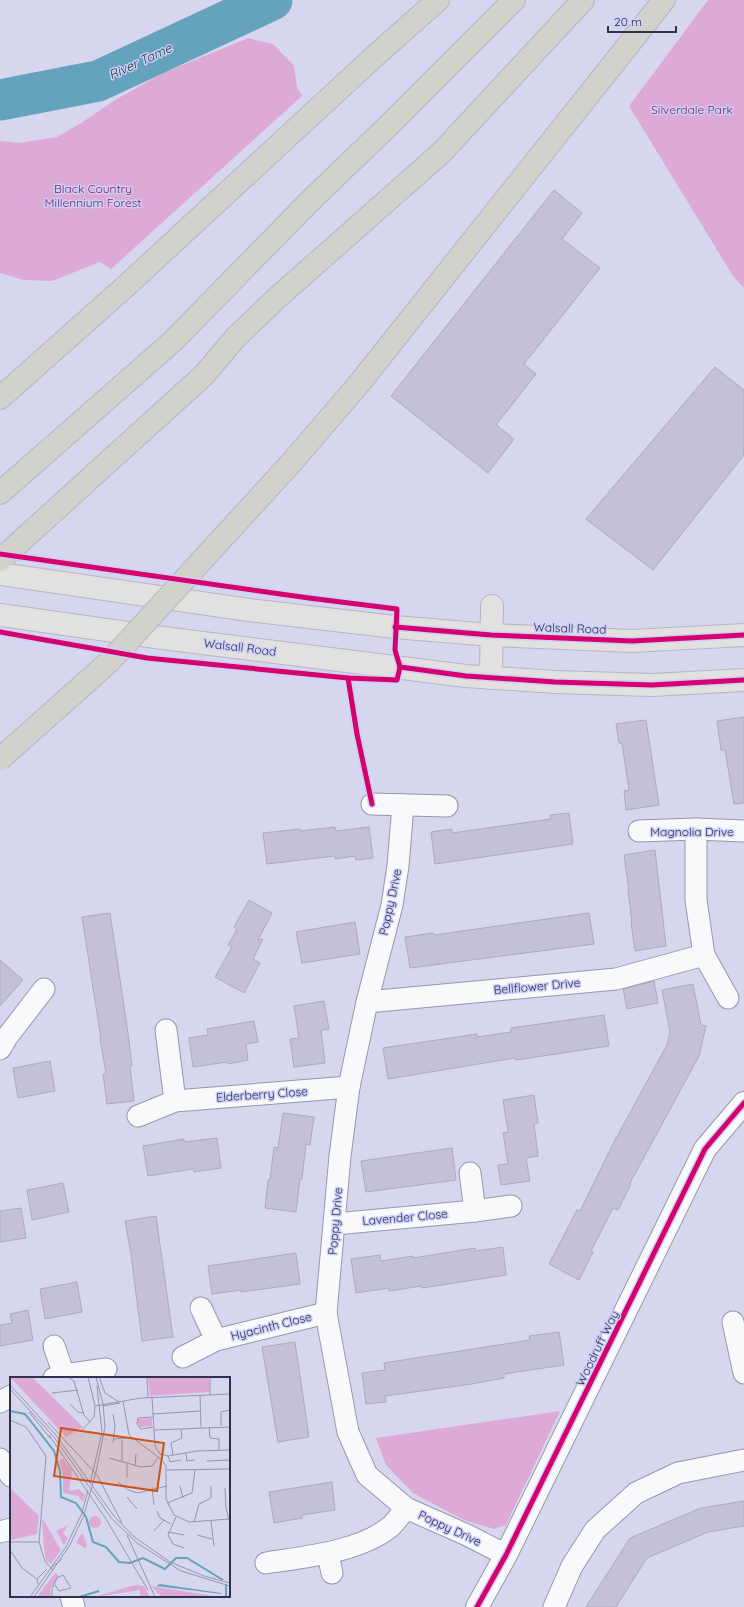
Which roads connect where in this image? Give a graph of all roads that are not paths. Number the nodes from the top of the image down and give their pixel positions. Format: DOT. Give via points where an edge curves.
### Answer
graph roads {
  1 [pos="430,0"];
  2 [pos="438,0"];
  3 [pos="514,0"];
  4 [pos="583,0"];
  5 [pos="664,0"];
  6 [pos="376,55"];
  7 [pos="0,398"];
  8 [pos="0,493"];
  9 [pos="0,560"];
  10 [pos="0,574"];
  11 [pos="492,606"];
  12 [pos="0,615"];
  13 [pos="491,635"];
  14 [pos="744,635"];
  15 [pos="491,678"];
  16 [pos="744,680"];
  17 [pos="0,759"];
  18 [pos="372,804"];
  19 [pos="403,805"];
  20 [pos="447,806"];
  21 [pos="696,829"];
  22 [pos="639,831"];
  23 [pos="744,831"];
  24 [pos="704,955"];
  25 [pos="44,989"];
  26 [pos="728,998"];
  27 [pos="366,1002"];
  28 [pos="166,1030"];
  29 [pos="2,1039"];
  30 [pos="349,1087"];
  31 [pos="175,1101"];
  32 [pos="744,1103"];
  33 [pos="138,1116"];
  34 [pos="470,1173"];
  35 [pos="511,1206"];
  36 [pos="475,1211"];
  37 [pos="335,1224"];
  38 [pos="201,1308"];
  39 [pos="326,1313"];
  40 [pos="733,1322"];
  41 [pos="216,1340"];
  42 [pos="54,1346"];
  43 [pos="183,1357"];
  44 [pos="106,1369"];
  45 [pos="744,1374"];
  46 [pos="59,1376"];
  47 [pos="10,1397"];
  48 [pos="0,1402"];
  49 [pos="0,1459"];
  50 [pos="744,1460"];
  51 [pos="10,1474"];
  52 [pos="406,1508"];
  53 [pos="10,1529"];
  54 [pos="0,1532"];
  55 [pos="506,1555"];
  56 [pos="266,1563"];
  57 [pos="71,1597"];
  58 [pos="74,1607"];
  59 [pos="477,1607"];
  60 [pos="554,1607"];
  1 -- 6 [label="highway"];
  2 -- 6 [label="highway"];
  3 -- 8 [label="highway" via="311,200 173,341"];
  4 -- 9 [label="highway" via="441,153 278,297 236,337 204,375"];
  5 -- 17 [label="highway, bridge" via="358,385 291,463 110,661"];
  6 -- 7 [label="highway" via="126,286"];
  10 -- 13 [label="main road, Walsall Road" via="249,610"];
  11 -- 13 [label="main road"];
  12 -- 15 [label="main road, Walsall Road" via="163,638"];
  13 -- 14 [label="main road, Walsall Road" via="632,641"];
  13 -- 15 [label="main road"];
  15 -- 16 [label="main road, Walsall Road" via="652,685"];
  18 -- 19 [label="street"];
  19 -- 20 [label="street"];
  19 -- 27 [label="street, Poppy Drive" via="392,904"];
  21 -- 22 [label="street, Magnolia Drive"];
  21 -- 23 [label="street, Magnolia Drive"];
  21 -- 24 [label="street" via="696,900"];
  24 -- 26 [label="street"];
  24 -- 27 [label="street, Bellflower Drive" via="616,979"];
  25 -- 29 [label="street"];
  27 -- 30 [label="street, Poppy Drive"];
  28 -- 31 [label="street"];
  30 -- 31 [label="street, Elderberry Close"];
  30 -- 37 [label="street, Poppy Drive"];
  31 -- 33 [label="street, Elderberry Close"];
  32 -- 55 [label="street, Woodruff Way" via="705,1149"];
  34 -- 36 [label="street"];
  35 -- 36 [label="street, Lavender Close"];
  36 -- 37 [label="street, Lavender Close"];
  37 -- 39 [label="street, Poppy Drive"];
  38 -- 41 [label="street, Hyacinth Close"];
  39 -- 41 [label="street, Hyacinth Close"];
  39 -- 52 [label="street, Poppy Drive" via="348,1432 367,1475"];
  40 -- 45 [label="street"];
  41 -- 43 [label="street, Hyacinth Close"];
  42 -- 46 [label="street"];
  44 -- 46 [label="street"];
  47 -- 48 [label="street"];
  49 -- 51 [label="street"];
  50 -- 60 [label="street" via="678,1473 636,1493 595,1530 572,1566"];
  52 -- 55 [label="street, Poppy Drive"];
  52 -- 56 [label="street" via="390,1527 330,1563"];
  53 -- 54 [label="street"];
  55 -- 59 [label="street, Woodruff Way"];
  57 -- 58 [label="street"];
}
